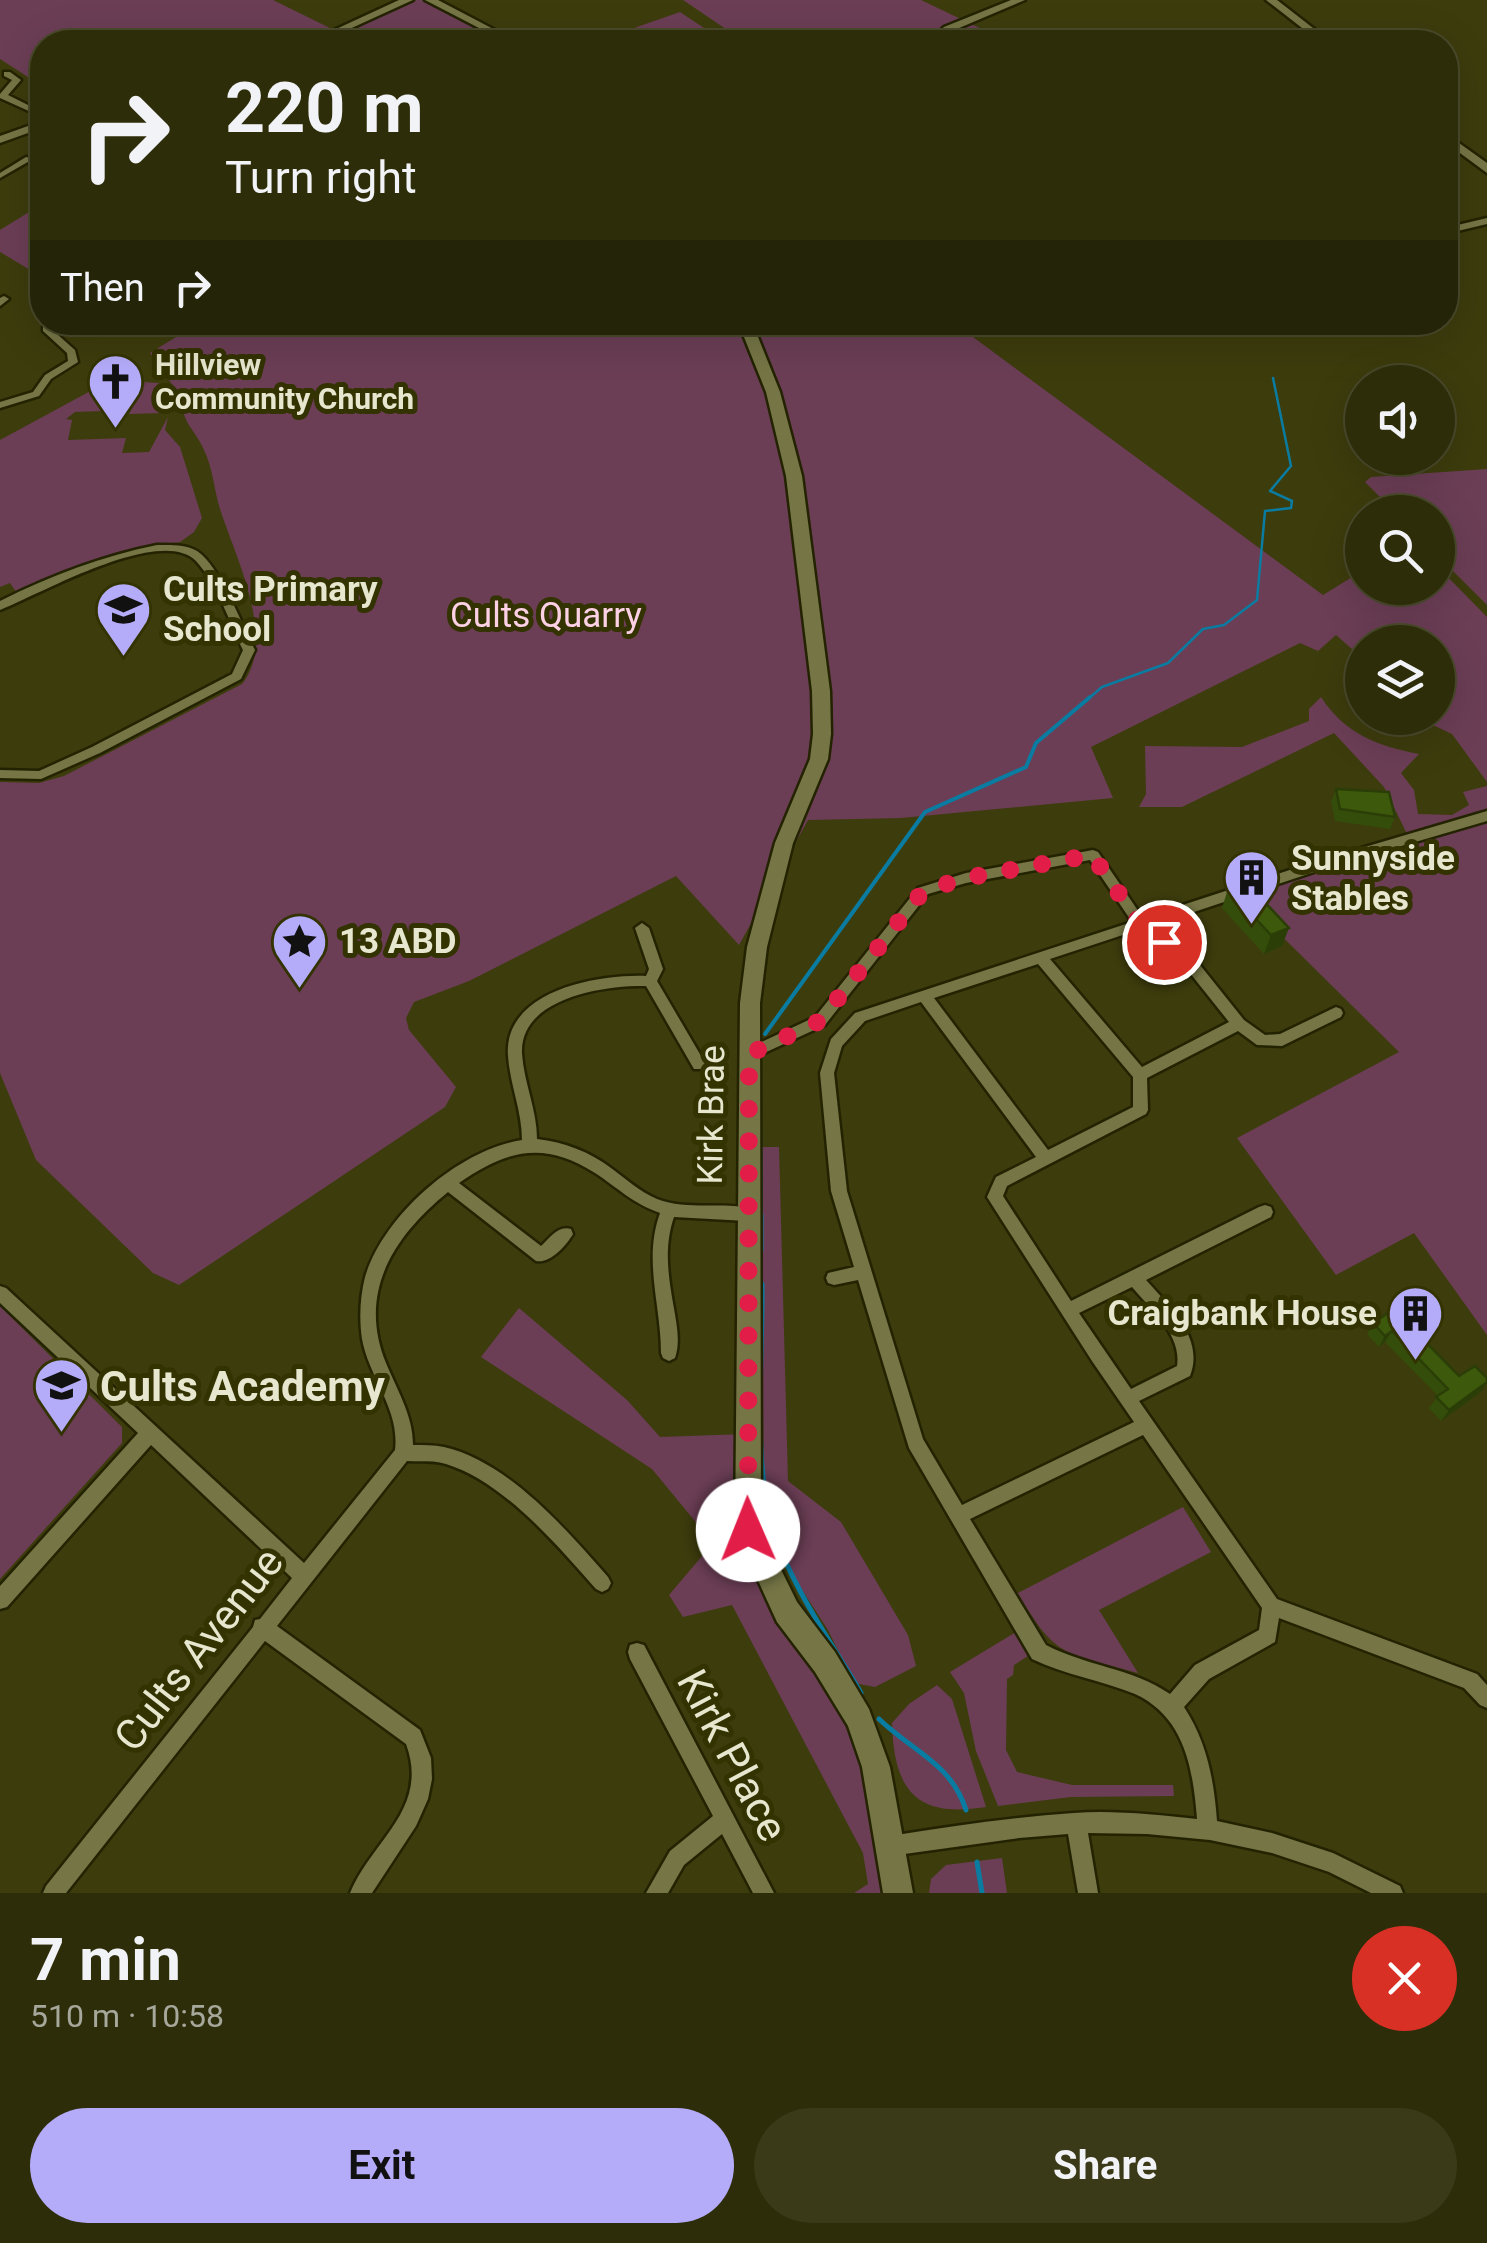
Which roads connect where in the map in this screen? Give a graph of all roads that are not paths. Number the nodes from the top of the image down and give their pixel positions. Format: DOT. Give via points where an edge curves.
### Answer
graph roads {
  1 [pos="408,0"];
  2 [pos="430,0"];
  3 [pos="1020,0"];
  4 [pos="1271,0"];
  5 [pos="340,30"];
  6 [pos="489,30"];
  7 [pos="946,30"];
  8 [pos="1310,30"];
  9 [pos="7,74"];
  10 [pos="30,109"];
  11 [pos="30,129"];
  12 [pos="0,140"];
  13 [pos="1458,146"];
  14 [pos="30,165"];
  15 [pos="1487,169"];
  16 [pos="0,176"];
  17 [pos="1487,221"];
  18 [pos="1458,228"];
  19 [pos="46,335"];
  20 [pos="53,335"];
  21 [pos="750,335"];
  22 [pos="38,342"];
  23 [pos="0,404"];
  24 [pos="0,606"];
  25 [pos="0,774"];
  26 [pos="1487,816"];
  27 [pos="1141,925"];
  28 [pos="642,928"];
  29 [pos="1041,958"];
  30 [pos="650,982"];
  31 [pos="924,996"];
  32 [pos="1336,1013"];
  33 [pos="1239,1024"];
  34 [pos="710,1048"];
  35 [pos="749,1054"];
  36 [pos="1140,1076"];
  37 [pos="530,1146"];
  38 [pos="1046,1158"];
  39 [pos="447,1182"];
  40 [pos="669,1210"];
  41 [pos="1265,1212"];
  42 [pos="747,1214"];
  43 [pos="565,1234"];
  44 [pos="863,1272"];
  45 [pos="834,1278"];
  46 [pos="1135,1278"];
  47 [pos="0,1292"];
  48 [pos="1069,1310"];
  49 [pos="669,1353"];
  50 [pos="1127,1399"];
  51 [pos="1146,1425"];
  52 [pos="149,1434"];
  53 [pos="403,1453"];
  54 [pos="958,1516"];
  55 [pos="304,1576"];
  56 [pos="602,1583"];
  57 [pos="0,1600"];
  58 [pos="1271,1606"];
  59 [pos="262,1627"];
  60 [pos="636,1652"];
  61 [pos="1487,1698"];
  62 [pos="1171,1708"];
  63 [pos="724,1820"];
  64 [pos="1076,1822"];
  65 [pos="1208,1830"];
  66 [pos="890,1846"];
  67 [pos="53,1893"];
  68 [pos="360,1893"];
  69 [pos="656,1893"];
  70 [pos="764,1893"];
  71 [pos="898,1893"];
  72 [pos="1088,1893"];
  73 [pos="1393,1893"];
  1 -- 5 [label="street"];
  2 -- 6 [label="street"];
  3 -- 7 [label="street"];
  4 -- 8 [label="street"];
  9 -- 10 [label="street" via="16,80 3,96"];
  11 -- 12 [label="street"];
  13 -- 15 [label="street"];
  14 -- 16 [label="street"];
  17 -- 18 [label="street"];
  19 -- 22 [label="street"];
  20 -- 23 [label="street" via="74,362 48,377 36,394"];
  21 -- 35 [label="street, Kirk Brae" via="774,392 794,476 822,734 757,947"];
  24 -- 25 [label="street" via="139,550 183,547 198,558 249,650 237,676 96,750 41,776"];
  26 -- 27 [label="street"];
  27 -- 29 [label="street"];
  27 -- 33 [label="street" via="1187,959"];
  27 -- 35 [label="street" via="1092,855 923,891 820,1021"];
  28 -- 30 [label="street" via="656,969"];
  29 -- 31 [label="street"];
  29 -- 36 [label="street"];
  30 -- 34 [label="street" via="696,1060"];
  30 -- 37 [label="street" via="626,979 562,995 524,1022 514,1052 528,1095"];
  31 -- 38 [label="street"];
  31 -- 44 [label="street" via="860,1017 832,1052 827,1084 836,1176"];
  32 -- 33 [label="street" via="1282,1040 1262,1041"];
  33 -- 36 [label="street"];
  35 -- 42 [label="street, Kirk Brae"];
  36 -- 38 [label="street" via="1141,1110"];
  37 -- 39 [label="street" via="484,1156"];
  37 -- 40 [label="street" via="577,1154 644,1201"];
  38 -- 48 [label="street" via="1001,1182 995,1198"];
  39 -- 43 [label="street" via="542,1256"];
  39 -- 53 [label="street" via="394,1236 372,1284 373,1350 406,1432"];
  40 -- 42 [label="street"];
  40 -- 49 [label="street" via="656,1254 671,1327"];
  41 -- 46 [label="street"];
  42 -- 66 [label="street, Kirk Brae" via="748,1530 787,1612 859,1719 876,1767"];
  44 -- 45 [label="street"];
  44 -- 54 [label="street" via="916,1442"];
  46 -- 48 [label="street"];
  46 -- 50 [label="street" via="1181,1338 1188,1361 1184,1371"];
  47 -- 52 [label="street"];
  48 -- 50 [label="street"];
  50 -- 51 [label="street"];
  51 -- 54 [label="street"];
  51 -- 58 [label="street"];
  52 -- 55 [label="street"];
  52 -- 57 [label="street"];
  53 -- 55 [label="street, Cults Avenue"];
  53 -- 56 [label="street" via="447,1456 489,1479 530,1509"];
  54 -- 62 [label="street" via="1040,1652 1064,1666 1145,1689"];
  55 -- 59 [label="street, Cults Avenue"];
  58 -- 61 [label="street" via="1470,1682"];
  58 -- 62 [label="street" via="1268,1635 1202,1672"];
  59 -- 67 [label="street, Cults Avenue"];
  59 -- 68 [label="street" via="412,1738 423,1757 424,1783 415,1808"];
  60 -- 63 [label="street, Kirk Place"];
  62 -- 65 [label="street" via="1198,1749"];
  63 -- 69 [label="street" via="677,1858"];
  63 -- 70 [label="street, Kirk Place"];
  64 -- 65 [label="street" via="1128,1820"];
  64 -- 66 [label="street"];
  64 -- 72 [label="street"];
  65 -- 73 [label="street" via="1312,1856"];
  66 -- 71 [label="street, Kirk Brae"];
}
